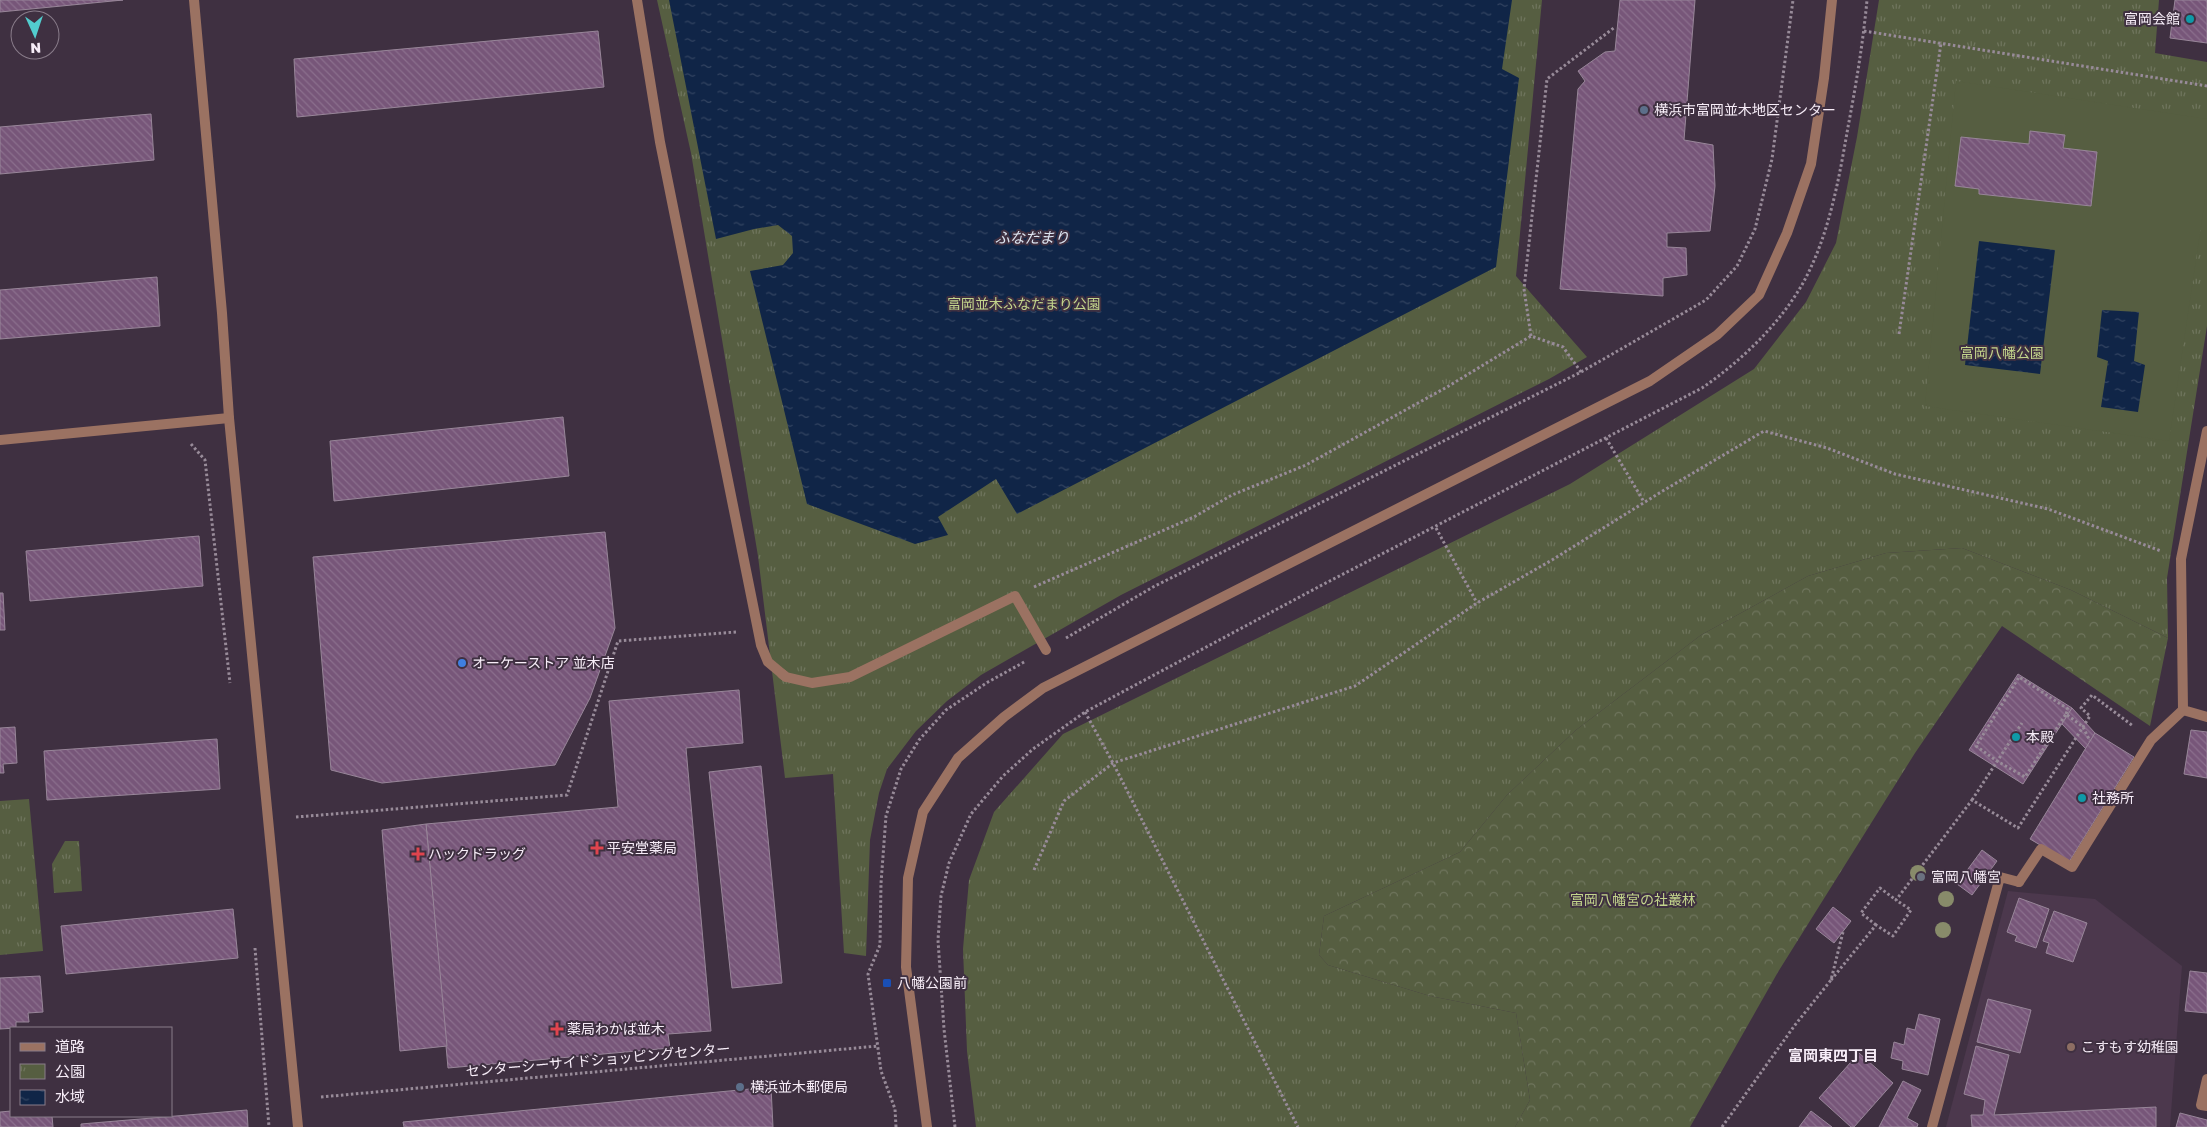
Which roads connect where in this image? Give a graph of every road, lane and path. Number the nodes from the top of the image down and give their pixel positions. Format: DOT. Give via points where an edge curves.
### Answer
graph roads {
  1 [pos="194,0"];
  2 [pos="637,0"];
  3 [pos="1832,0"];
  4 [pos="1867,0"];
  5 [pos="1615,27"];
  6 [pos="1864,31"];
  7 [pos="1942,43"];
  8 [pos="2207,86"];
  9 [pos="1899,334"];
  10 [pos="1531,336"];
  11 [pos="1581,372"];
  12 [pos="229,418"];
  13 [pos="2207,431"];
  14 [pos="1606,438"];
  15 [pos="0,440"];
  16 [pos="190,442"];
  17 [pos="1644,502"];
  18 [pos="1436,528"];
  19 [pos="2181,559"];
  20 [pos="1016,596"];
  21 [pos="1477,603"];
  22 [pos="759,631"];
  23 [pos="1046,650"];
  24 [pos="231,693"];
  25 [pos="2183,710"];
  26 [pos="1085,712"];
  27 [pos="2066,714"];
  28 [pos="2207,717"];
  29 [pos="2022,723"];
  30 [pos="2083,727"];
  31 [pos="2152,740"];
  32 [pos="2090,741"];
  33 [pos="1997,761"];
  34 [pos="1113,763"];
  35 [pos="1972,800"];
  36 [pos="296,817"];
  37 [pos="1034,870"];
  38 [pos="1896,900"];
  39 [pos="1876,925"];
  40 [pos="1843,932"];
  41 [pos="254,938"];
  42 [pos="1831,980"];
  43 [pos="878,1046"];
  44 [pos="2207,1079"];
  45 [pos="321,1097"];
  46 [pos="2207,1106"];
  47 [pos="269,1127"];
  48 [pos="298,1127"];
  49 [pos="927,1127"];
  50 [pos="955,1127"];
  51 [pos="1298,1127"];
  52 [pos="1722,1127"];
  53 [pos="1932,1127"];
  1 -- 12 [label="street"];
  2 -- 22 [label="street" via="660,142"];
  3 -- 49 [label="street" via="1811,164 1790,225 1759,295 1718,335 1650,381 1043,688 958,758 923,812 908,878 906,967"];
  4 -- 6 [label="path"];
  5 -- 10 [label="path" via="1547,78 1524,289"];
  6 -- 7 [label="path"];
  6 -- 14 [label="path" via="1841,168 1824,234 1804,281 1765,333 1731,368 1702,388"];
  7 -- 8 [label="path"];
  7 -- 9 [label="path"];
  10 -- 11 [label="path" via="1562,347"];
  10 -- 20 [label="path" via="1306,465 1232,494 1194,517"];
  12 -- 15 [label="street"];
  12 -- 48 [label="street"];
  13 -- 19 [label="street"];
  14 -- 17 [label="path"];
  14 -- 18 [label="path"];
  16 -- 24 [label="path" via="205,460"];
  17 -- 19 [label="path" via="1764,431 1827,448 1895,474 2048,508"];
  17 -- 21 [label="path"];
  18 -- 21 [label="path"];
  18 -- 26 [label="path"];
  19 -- 25 [label="street"];
  20 -- 22 [label="street" via="850,677 812,683 786,678 768,662"];
  20 -- 23 [label="street"];
  21 -- 34 [label="path" via="1355,686"];
  22 -- 36 [label="path" via="618,641 567,795"];
  25 -- 28 [label="street"];
  25 -- 31 [label="street"];
  26 -- 34 [label="path"];
  26 -- 50 [label="path" via="1039,744 1003,776 971,814 949,863 940,896 938,940"];
  27 -- 30 [label="path"];
  27 -- 33 [label="path" via="2024,777"];
  27 -- 33 [label="path" via="2068,709 2019,678 1976,746"];
  29 -- 33 [label="path"];
  30 -- 31 [label="path" via="2090,716 2081,708 2092,695"];
  30 -- 32 [label="path"];
  30 -- 35 [label="path" via="2018,828"];
  31 -- 53 [label="street" via="2072,867 2041,849 2019,882 2000,877"];
  33 -- 35 [label="path"];
  34 -- 37 [label="path" via="1064,801"];
  34 -- 51 [label="path"];
  35 -- 38 [label="path"];
  38 -- 39 [label="path" via="1911,910 1892,936"];
  38 -- 39 [label="path" via="1880,888 1861,913"];
  39 -- 42 [label="path"];
  40 -- 42 [label="path"];
  41 -- 47 [label="path"];
  42 -- 52 [label="path"];
  43 -- 45 [label="path, センターシーサイドショッピングセンター"];
  44 -- 46 [label="street" via="2200,1104"];
}
